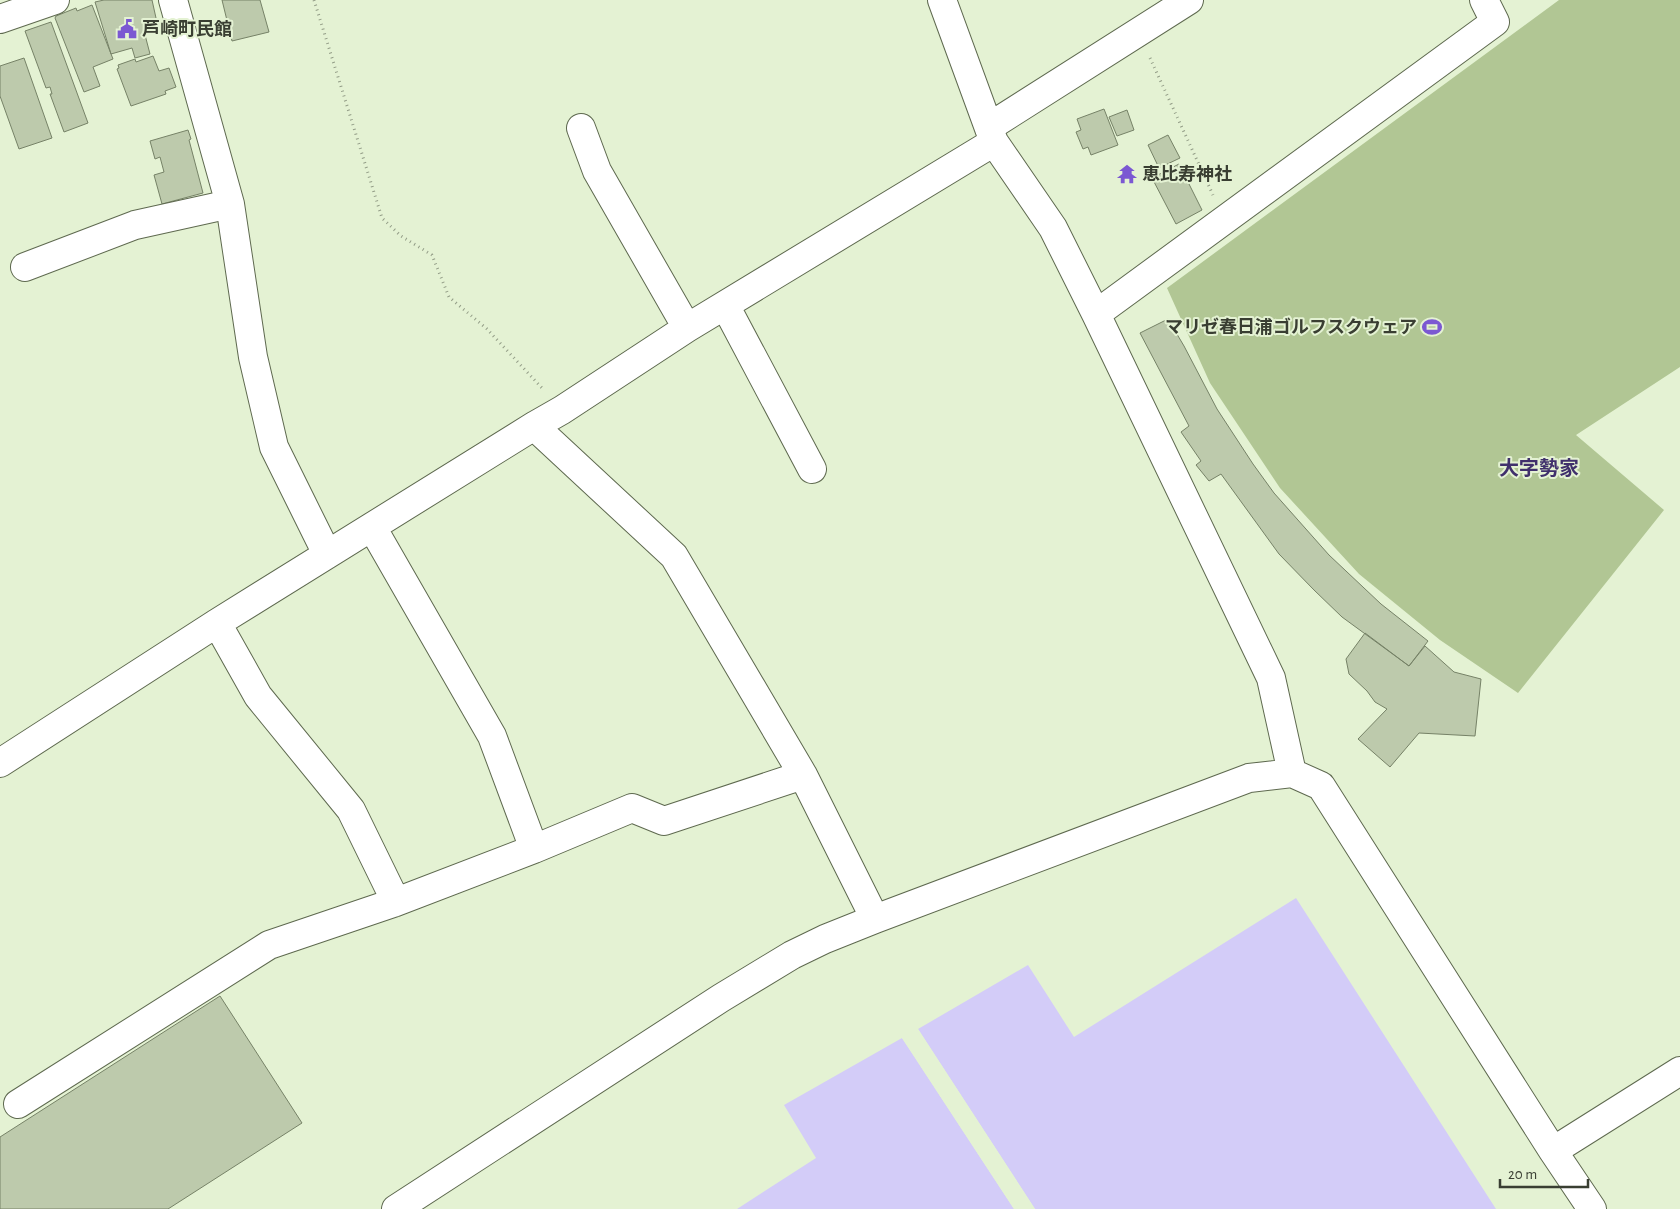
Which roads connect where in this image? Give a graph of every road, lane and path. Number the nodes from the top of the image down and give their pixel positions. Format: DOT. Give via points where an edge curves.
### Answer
graph roads {
  1 [pos="54,0"];
  2 [pos="173,0"];
  3 [pos="314,0"];
  4 [pos="942,0"];
  5 [pos="1189,0"];
  6 [pos="1484,0"];
  7 [pos="0,19"];
  8 [pos="1138,32"];
  9 [pos="581,128"];
  10 [pos="991,135"];
  11 [pos="230,204"];
  12 [pos="1225,220"];
  13 [pos="25,266"];
  14 [pos="725,305"];
  15 [pos="1096,314"];
  16 [pos="687,328"];
  17 [pos="562,410"];
  18 [pos="534,426"];
  19 [pos="812,469"];
  20 [pos="372,527"];
  21 [pos="328,554"];
  22 [pos="217,623"];
  23 [pos="0,763"];
  24 [pos="1292,773"];
  25 [pos="803,775"];
  26 [pos="534,849"];
  27 [pos="396,902"];
  28 [pos="875,919"];
  29 [pos="1680,1071"];
  30 [pos="18,1104"];
  31 [pos="1553,1151"];
  32 [pos="396,1209"];
  33 [pos="1592,1209"];
  1 -- 7 [label="street"];
  2 -- 11 [label="street"];
  3 -- 17 [label="path" via="382,218 401,236 432,255 449,298 487,329"];
  4 -- 10 [label="street"];
  5 -- 8 [label="street"];
  6 -- 12 [label="street" via="1495,22"];
  8 -- 10 [label="street"];
  8 -- 12 [label="path"];
  9 -- 16 [label="street" via="597,171"];
  10 -- 14 [label="street"];
  10 -- 15 [label="street" via="1052,228"];
  11 -- 13 [label="street" via="135,226"];
  11 -- 21 [label="street" via="254,357 274,447"];
  12 -- 15 [label="street"];
  14 -- 16 [label="street"];
  14 -- 19 [label="street"];
  15 -- 24 [label="street" via="1271,678"];
  16 -- 17 [label="street"];
  17 -- 18 [label="street"];
  18 -- 20 [label="street"];
  18 -- 25 [label="street" via="674,556"];
  20 -- 21 [label="street"];
  20 -- 26 [label="street" via="492,736"];
  21 -- 22 [label="street"];
  22 -- 23 [label="street"];
  22 -- 27 [label="street" via="258,696 352,810"];
  24 -- 28 [label="street" via="1249,778"];
  24 -- 31 [label="street" via="1321,786"];
  25 -- 26 [label="street" via="664,821 632,808"];
  25 -- 28 [label="street"];
  26 -- 27 [label="street"];
  27 -- 30 [label="street" via="269,945"];
  28 -- 32 [label="street" via="792,955"];
  29 -- 31 [label="street"];
  31 -- 33 [label="street"];
}
